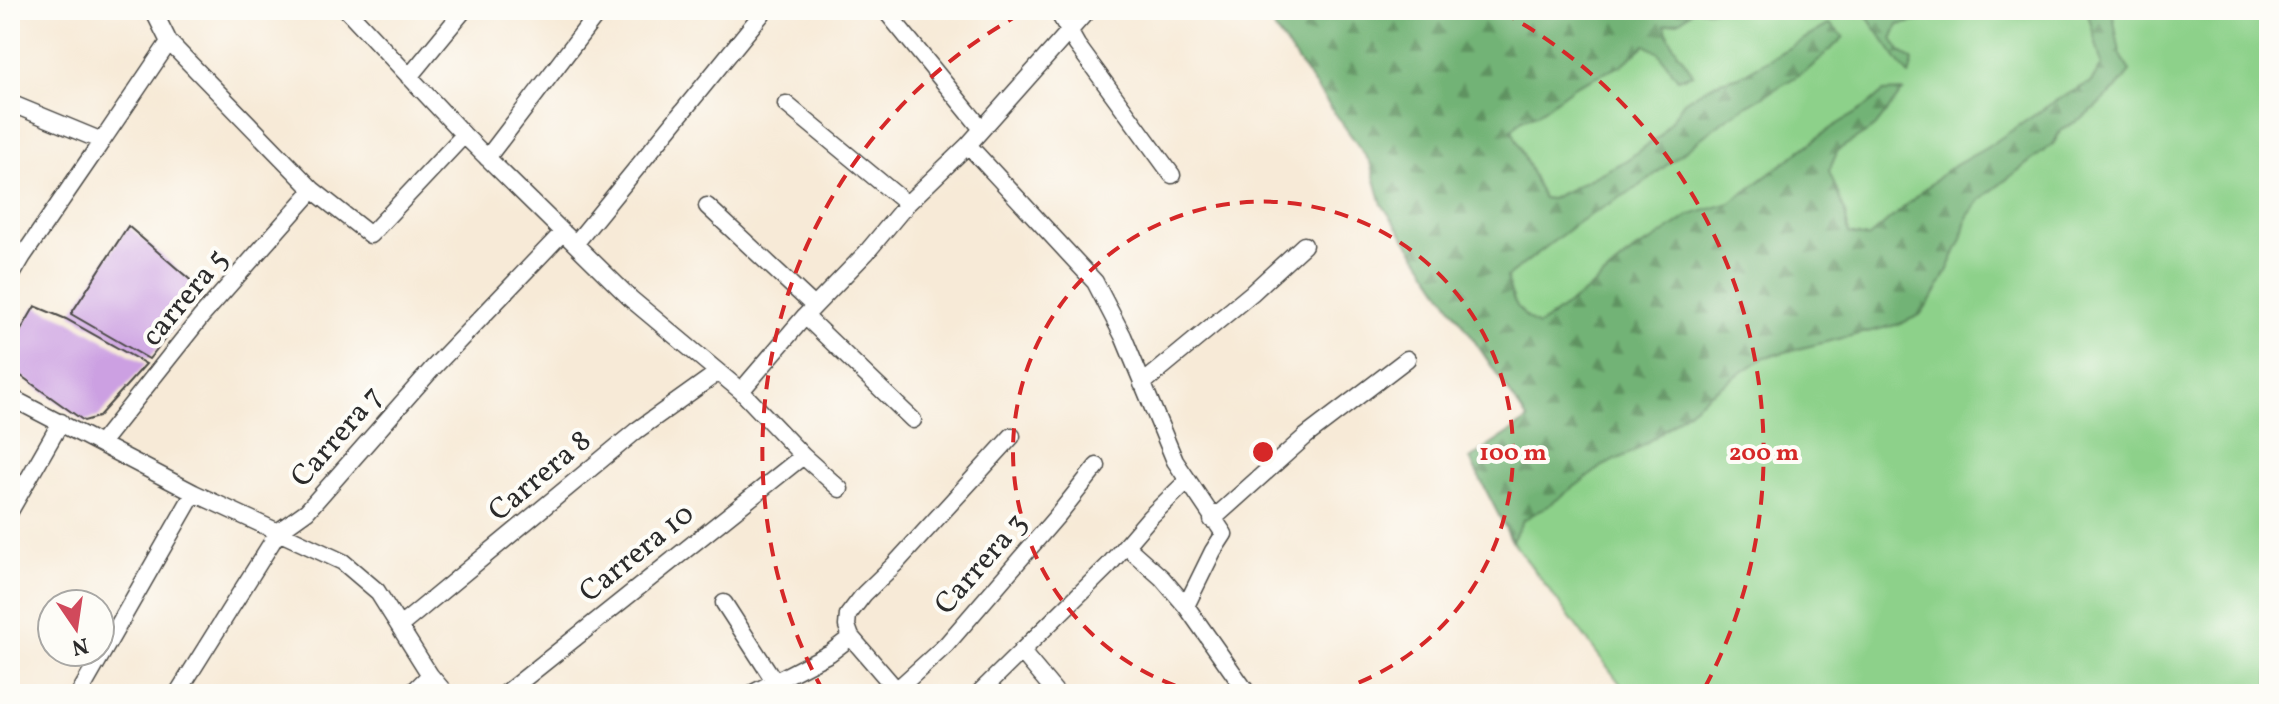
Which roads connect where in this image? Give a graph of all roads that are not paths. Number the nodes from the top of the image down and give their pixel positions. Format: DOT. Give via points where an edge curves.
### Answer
graph roads {
  1 [pos="153,10"];
  2 [pos="347,10"];
  3 [pos="464,10"];
  4 [pos="600,10"];
  5 [pos="765,10"];
  6 [pos="885,10"];
  7 [pos="1057,10"];
  8 [pos="1088,10"];
  9 [pos="1068,31"];
  10 [pos="169,42"];
  11 [pos="409,77"];
  12 [pos="10,103"];
  13 [pos="786,104"];
  14 [pos="982,129"];
  15 [pos="464,135"];
  16 [pos="102,141"];
  17 [pos="968,145"];
  18 [pos="487,158"];
  19 [pos="1172,175"];
  20 [pos="313,190"];
  21 [pos="907,204"];
  22 [pos="707,206"];
  23 [pos="569,238"];
  24 [pos="1304,245"];
  25 [pos="17,253"];
  26 [pos="10,278"];
  27 [pos="809,311"];
  28 [pos="1407,359"];
  29 [pos="717,373"];
  30 [pos="1142,384"];
  31 [pos="741,391"];
  32 [pos="10,397"];
  33 [pos="913,420"];
  34 [pos="61,422"];
  35 [pos="1012,436"];
  36 [pos="101,443"];
  37 [pos="803,456"];
  38 [pos="1097,466"];
  39 [pos="1187,481"];
  40 [pos="840,489"];
  41 [pos="194,493"];
  42 [pos="10,511"];
  43 [pos="1212,520"];
  44 [pos="279,531"];
  45 [pos="1126,546"];
  46 [pos="724,603"];
  47 [pos="1186,606"];
  48 [pos="400,626"];
  49 [pos="851,637"];
  50 [pos="1021,651"];
  51 [pos="430,675"];
  52 [pos="775,682"];
  53 [pos="896,693"];
  54 [pos="79,694"];
  55 [pos="177,694"];
  56 [pos="411,694"];
  57 [pos="446,694"];
  58 [pos="505,694"];
  59 [pos="751,694"];
  60 [pos="978,694"];
  61 [pos="1057,694"];
  62 [pos="1248,694"];
  1 -- 10 [label="street"];
  2 -- 11 [label="street"];
  3 -- 11 [label="street"];
  4 -- 18 [label="street"];
  5 -- 23 [label="street, Carrera 7"];
  6 -- 14 [label="street"];
  7 -- 9 [label="street"];
  8 -- 9 [label="street"];
  9 -- 14 [label="street"];
  9 -- 19 [label="street"];
  10 -- 16 [label="street"];
  10 -- 20 [label="street"];
  11 -- 15 [label="street"];
  12 -- 16 [label="street"];
  13 -- 21 [label="street"];
  14 -- 17 [label="street"];
  15 -- 18 [label="street"];
  15 -- 20 [label="street" via="370,235"];
  16 -- 25 [label="street"];
  17 -- 21 [label="street"];
  17 -- 30 [label="street" via="1095,282"];
  18 -- 23 [label="street"];
  20 -- 36 [label="street, carrera 5" via="201,317"];
  21 -- 27 [label="street"];
  22 -- 27 [label="street"];
  23 -- 29 [label="street"];
  23 -- 44 [label="street, Carrera 7" via="432,369 307,511"];
  24 -- 30 [label="street"];
  25 -- 26 [label="street"];
  27 -- 31 [label="street"];
  27 -- 33 [label="street"];
  28 -- 43 [label="street" via="1306,436"];
  29 -- 31 [label="street"];
  29 -- 48 [label="street, Carrera 8" via="636,431"];
  30 -- 39 [label="street"];
  31 -- 37 [label="street"];
  32 -- 34 [label="street"];
  34 -- 36 [label="street"];
  34 -- 42 [label="street"];
  35 -- 49 [label="street" via="864,594 848,615"];
  36 -- 41 [label="street"];
  37 -- 40 [label="street"];
  37 -- 58 [label="street, Carrera 10"];
  38 -- 53 [label="street, Carrera 3" via="946,645"];
  39 -- 43 [label="street"];
  39 -- 45 [label="street"];
  41 -- 44 [label="street"];
  41 -- 54 [label="street"];
  43 -- 47 [label="street" via="1224,534"];
  44 -- 48 [label="street" via="343,562 377,591"];
  44 -- 55 [label="street, Carrera 7"];
  45 -- 47 [label="street"];
  45 -- 50 [label="street"];
  46 -- 52 [label="street"];
  47 -- 62 [label="street"];
  48 -- 51 [label="street"];
  49 -- 52 [label="street"];
  49 -- 53 [label="street"];
  50 -- 60 [label="street"];
  50 -- 61 [label="street"];
  51 -- 56 [label="street"];
  51 -- 57 [label="street"];
  52 -- 59 [label="street"];
}
